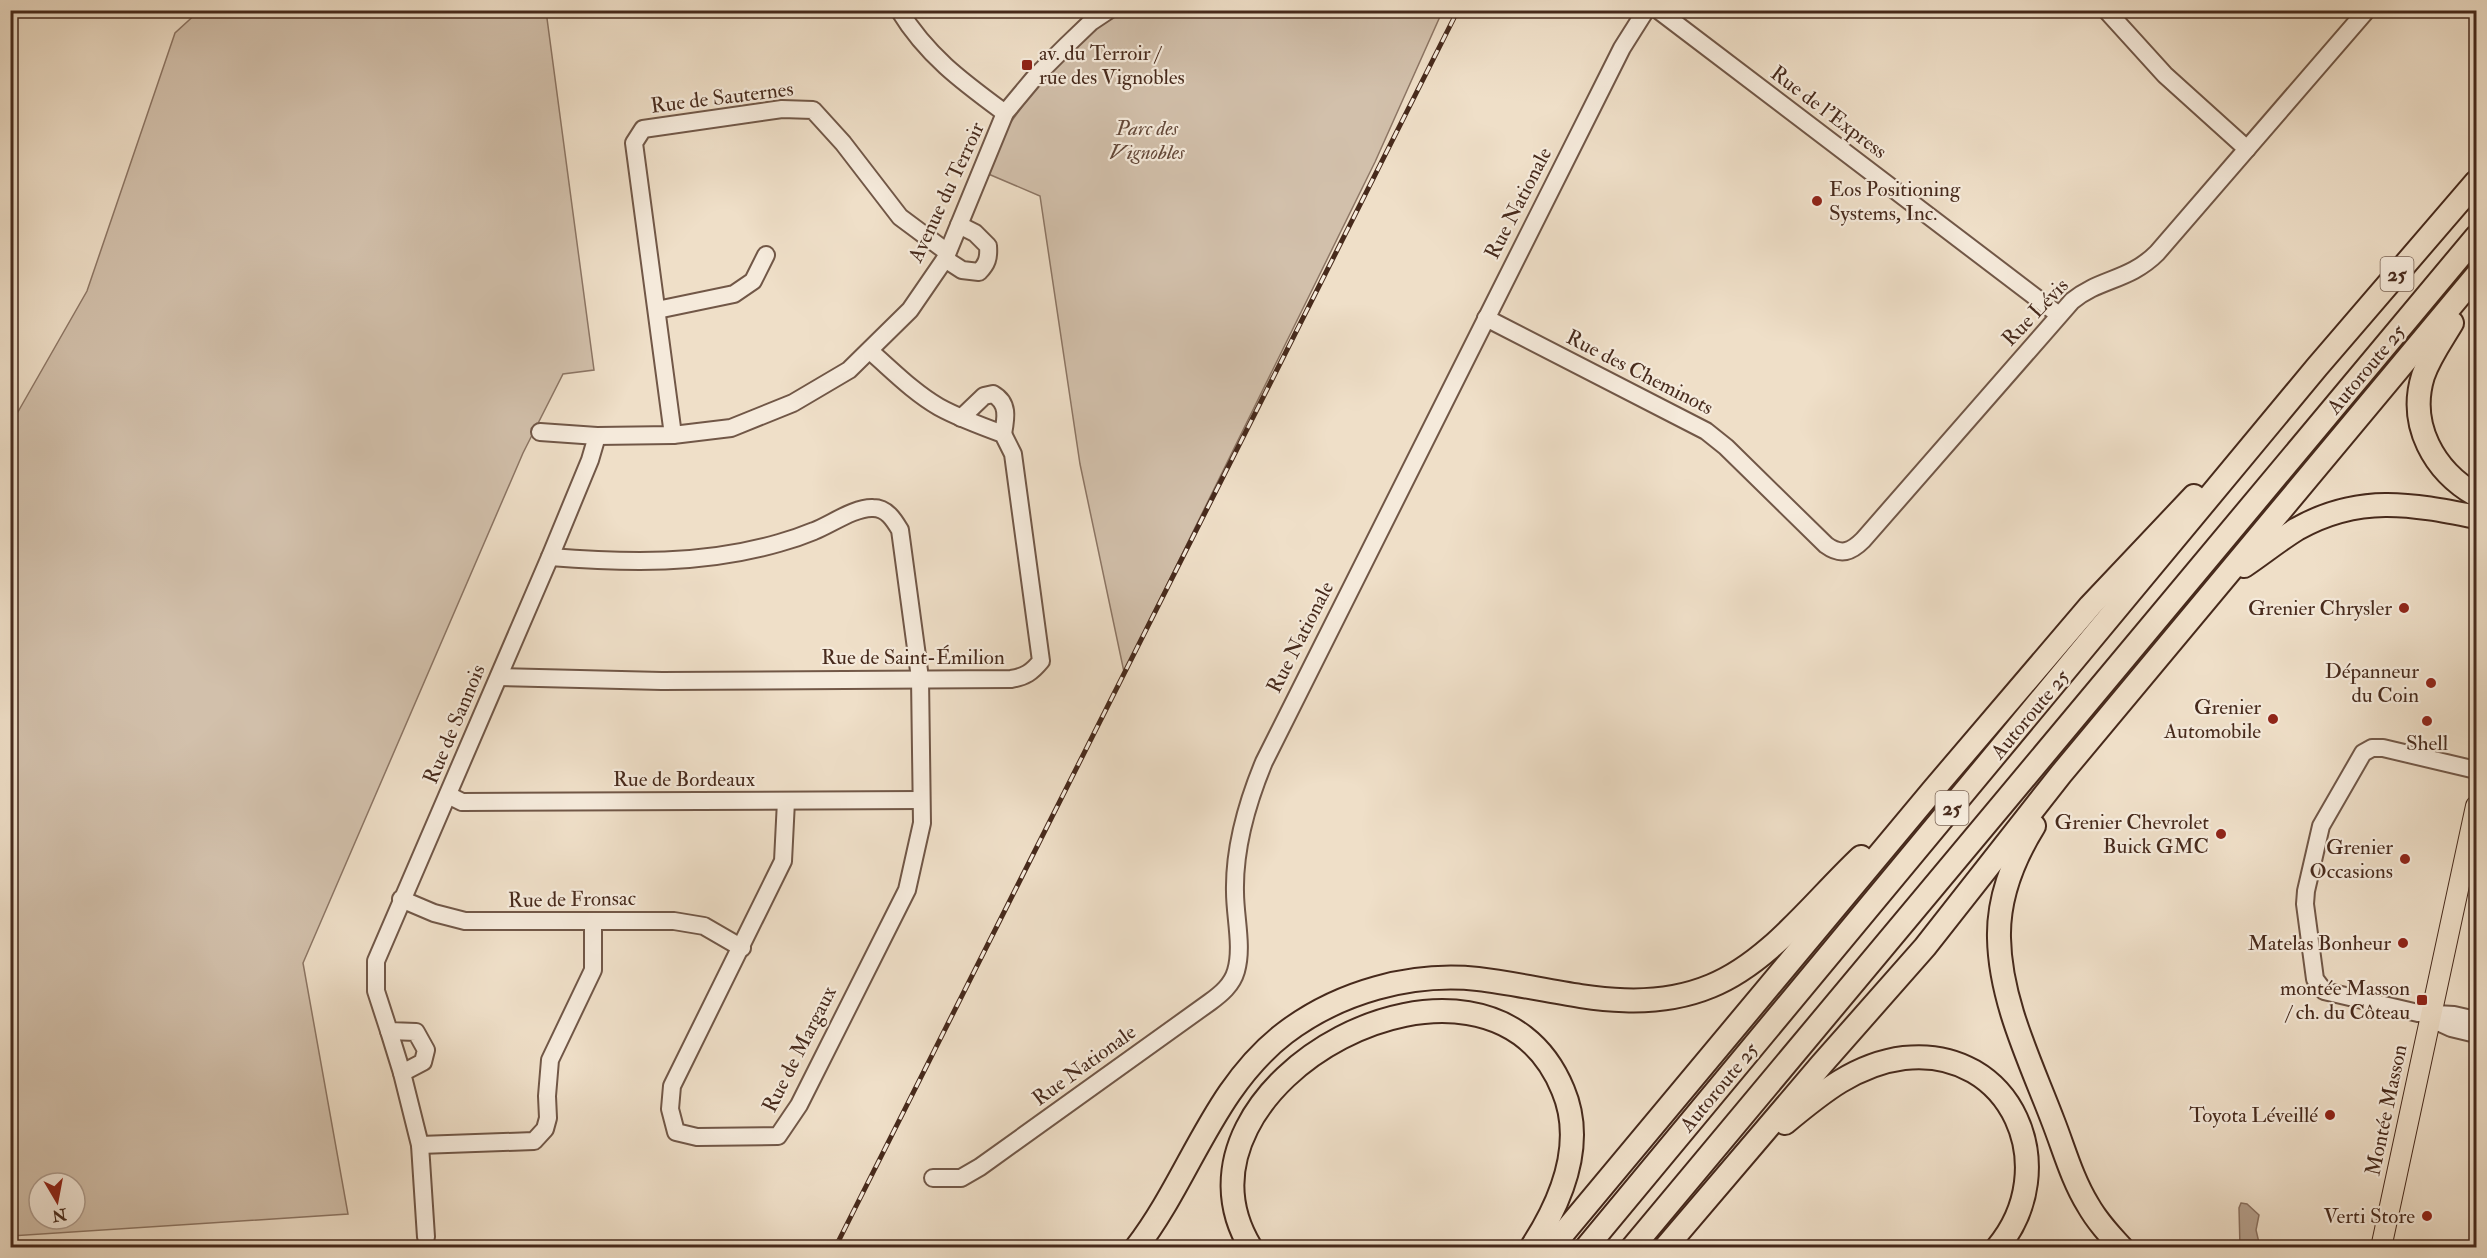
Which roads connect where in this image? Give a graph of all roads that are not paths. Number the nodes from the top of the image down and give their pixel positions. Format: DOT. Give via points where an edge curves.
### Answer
graph roads {
  1 [pos="899,10"];
  2 [pos="1109,10"];
  3 [pos="1646,10"];
  4 [pos="1658,10"];
  5 [pos="2106,10"];
  6 [pos="2367,10"];
  7 [pos="1005,113"];
  8 [pos="2247,149"];
  9 [pos="2476,182"];
  10 [pos="959,225"];
  11 [pos="2476,237"];
  12 [pos="766,255"];
  13 [pos="946,255"];
  14 [pos="2476,276"];
  15 [pos="2476,282"];
  16 [pos="657,310"];
  17 [pos="2059,315"];
  18 [pos="1486,318"];
  19 [pos="870,351"];
  20 [pos="2318,367"];
  21 [pos="961,418"];
  22 [pos="540,432"];
  23 [pos="1003,434"];
  24 [pos="673,435"];
  25 [pos="597,436"];
  26 [pos="2476,495"];
  27 [pos="2472,520"];
  28 [pos="1843,553"];
  29 [pos="550,557"];
  30 [pos="2219,585"];
  31 [pos="499,677"];
  32 [pos="920,678"];
  33 [pos="2084,706"];
  34 [pos="2476,770"];
  35 [pos="2061,774"];
  36 [pos="1933,790"];
  37 [pos="448,795"];
  38 [pos="921,800"];
  39 [pos="786,801"];
  40 [pos="2476,806"];
  41 [pos="401,898"];
  42 [pos="592,921"];
  43 [pos="742,948"];
  44 [pos="2427,1015"];
  45 [pos="2476,1020"];
  46 [pos="389,1031"];
  47 [pos="2476,1034"];
  48 [pos="1821,1065"];
  49 [pos="402,1073"];
  50 [pos="420,1145"];
  51 [pos="1736,1164"];
  52 [pos="933,1178"];
  53 [pos="426,1237"];
  54 [pos="1136,1248"];
  55 [pos="1251,1248"];
  56 [pos="1532,1248"];
  57 [pos="1551,1248"];
  58 [pos="1586,1248"];
  59 [pos="1632,1248"];
  60 [pos="1665,1248"];
  61 [pos="1997,1248"];
  62 [pos="2122,1248"];
  63 [pos="2381,1248"];
  1 -- 7 [label="street" via="915,37 940,62"];
  2 -- 7 [label="street, Avenue du Terroir" via="1066,46"];
  3 -- 18 [label="street, Rue Nationale" via="1622,48"];
  4 -- 17 [label="street, Rue de l'Express"];
  5 -- 8 [label="street" via="2165,75"];
  6 -- 8 [label="street, Rue Lévis"];
  7 -- 10 [label="street, Avenue du Terroir"];
  8 -- 17 [label="street, Rue Lévis" via="2149,261 2134,272 2087,290"];
  9 -- 20 [label="highway, Autoroute 25 / 25"];
  10 -- 13 [label="street, Avenue du Terroir"];
  10 -- 13 [label="street" via="988,246 986,265 979,272 962,270"];
  11 -- 33 [label="highway, Autoroute 25 / 25"];
  12 -- 16 [label="street" via="753,281 734,294"];
  13 -- 16 [label="street, Rue de Sauternes" via="900,217 813,110 782,109 643,129 634,143"];
  13 -- 19 [label="street, Avenue du Terroir" via="910,310"];
  14 -- 30 [label="highway"];
  15 -- 26 [label="highway" via="2428,365 2419,401 2424,435 2434,458 2456,482"];
  16 -- 24 [label="street, Rue de Sauternes"];
  17 -- 28 [label="street, Rue Lévis" via="1863,540"];
  18 -- 28 [label="street, Rue des Cheminots" via="1706,431 1826,545"];
  18 -- 52 [label="street, Rue Nationale" via="1258,775 1236,864 1238,958 1232,980 1210,1002 980,1167 961,1178"];
  19 -- 21 [label="street" via="911,387"];
  19 -- 24 [label="street, Avenue du Terroir" via="849,370 793,403 731,428"];
  20 -- 36 [label="highway" via="2097,598"];
  20 -- 58 [label="highway, Autoroute 25 / 25"];
  21 -- 23 [label="street"];
  21 -- 23 [label="street" via="984,396 993,394 1005,405"];
  22 -- 25 [label="street, Avenue du Terroir"];
  23 -- 32 [label="street, Rue de Saint-Émilion" via="1013,454 1041,660 1022,678"];
  24 -- 25 [label="street, Avenue du Terroir"];
  25 -- 29 [label="street, Rue de Sannois"];
  27 -- 30 [label="highway" via="2421,506 2356,507 2295,531"];
  29 -- 31 [label="street, Rue de Sannois"];
  29 -- 32 [label="street, Rue de Margaux" via="664,562 742,552 873,508 890,514 900,530"];
  30 -- 35 [label="highway"];
  31 -- 32 [label="street, Rue de Saint-Émilion" via="705,681"];
  31 -- 37 [label="street, Rue de Sannois"];
  32 -- 38 [label="street, Rue de Margaux"];
  33 -- 48 [label="highway" via="1905,961"];
  33 -- 59 [label="highway, Autoroute 25 / 25"];
  34 -- 44 [label="street" via="2383,748 2367,750 2356,762 2316,839 2305,904 2317,984 2328,993"];
  35 -- 48 [label="highway" via="1925,947"];
  35 -- 62 [label="highway" via="2008,878 2000,913 2000,955 2017,1023 2075,1180 2096,1218"];
  36 -- 54 [label="highway" via="1758,958 1729,978 1700,990 1667,1000 1623,1002 1479,979 1441,978 1379,987 1315,1013 1276,1040 1238,1080"];
  36 -- 57 [label="highway"];
  37 -- 39 [label="street, Rue de Bordeaux" via="462,802"];
  37 -- 41 [label="street, Rue de Sannois"];
  38 -- 39 [label="street, Rue de Bordeaux"];
  38 -- 43 [label="street, Rue de Margaux" via="922,823 907,890 789,1122 778,1136 697,1137 676,1132 670,1109 672,1086"];
  39 -- 43 [label="street, Rue de Margaux" via="783,861"];
  40 -- 44 [label="main road, Montée Masson"];
  41 -- 42 [label="street, Rue de Fronsac" via="465,921"];
  41 -- 46 [label="street, Rue de Sannois" via="376,961 376,991"];
  42 -- 43 [label="street, Rue de Fronsac" via="674,921 704,926"];
  42 -- 50 [label="street" via="593,970 550,1060 545,1129 534,1141"];
  44 -- 45 [label="street"];
  44 -- 47 [label="street" via="2451,1028"];
  44 -- 63 [label="main road, Montée Masson"];
  46 -- 49 [label="street, Rue de Sannois"];
  46 -- 49 [label="street" via="416,1032 426,1050 423,1062"];
  48 -- 51 [label="highway"];
  49 -- 50 [label="street, Rue de Sannois"];
  50 -- 53 [label="street, Rue de Sannois"];
  51 -- 60 [label="highway"];
  51 -- 61 [label="highway" via="1824,1091 1860,1071 1905,1058 1951,1063 1972,1072 1998,1092 2011,1108 2024,1137 2029,1175 2025,1196"];
  55 -- 56 [label="highway" via="1235,1205 1234,1167 1246,1128 1271,1092 1309,1058 1346,1035 1389,1019 1447,1011 1488,1017 1521,1035 1548,1062 1565,1093 1571,1128 1569,1166 1557,1203"];
}
